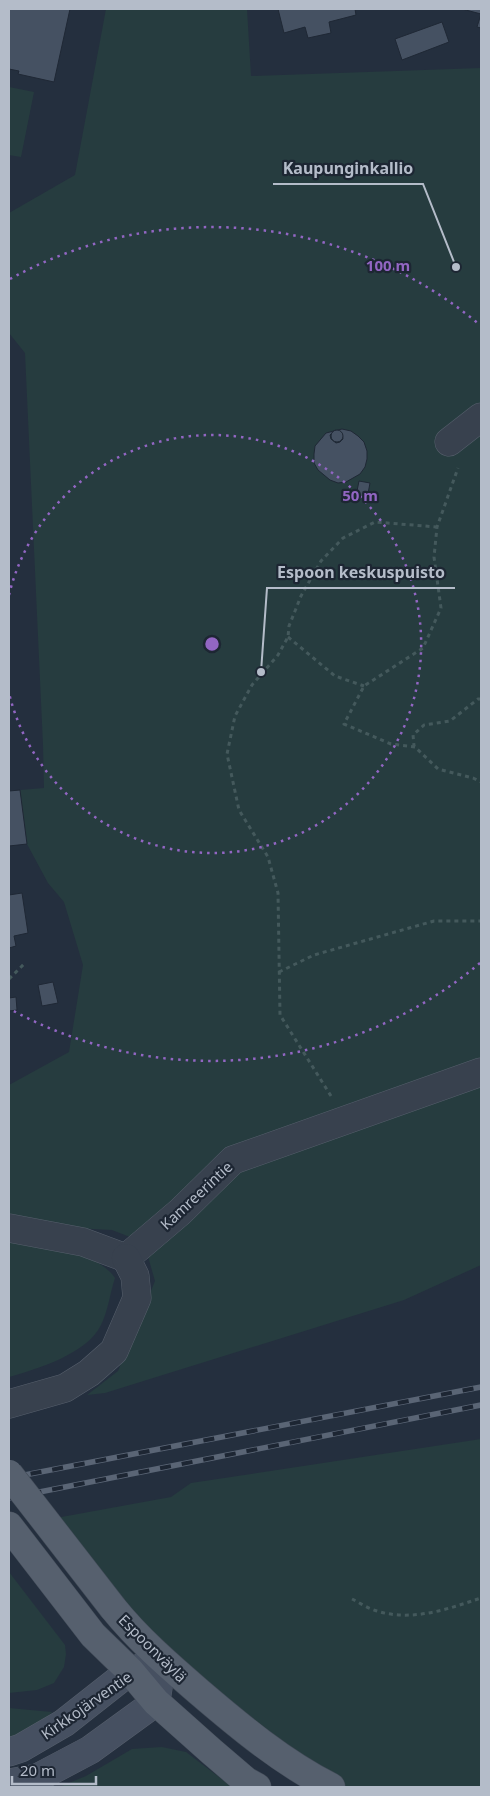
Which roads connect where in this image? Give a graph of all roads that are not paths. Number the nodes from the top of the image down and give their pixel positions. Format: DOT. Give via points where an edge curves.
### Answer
graph roads {
  1 [pos="481,1072"];
  2 [pos="9,1228"];
  3 [pos="126,1258"];
  4 [pos="9,1404"];
  5 [pos="9,1474"];
  6 [pos="9,1526"];
  7 [pos="162,1660"];
  8 [pos="130,1672"];
  9 [pos="156,1702"];
  10 [pos="9,1752"];
  11 [pos="9,1783"];
  12 [pos="257,1787"];
  13 [pos="331,1787"];
  1 -- 3 [label="street, Kamreerintie" via="232,1160 180,1212"];
  2 -- 3 [label="street" via="83,1242"];
  3 -- 4 [label="street" via="135,1276 137,1298 114,1351 66,1388"];
  5 -- 7 [label="main road, Espoonväylä, bridge" via="113,1608"];
  6 -- 8 [label="main road" via="87,1628"];
  7 -- 8 [label="main road, Kirkkojärventie"];
  7 -- 9 [label="main road"];
  7 -- 13 [label="main road, Espoonväylä" via="269,1750"];
  8 -- 9 [label="main road"];
  8 -- 10 [label="main road, Kirkkojärventie" via="64,1723"];
  9 -- 11 [label="main road" via="90,1750 37,1778"];
  9 -- 12 [label="main road"];
}
